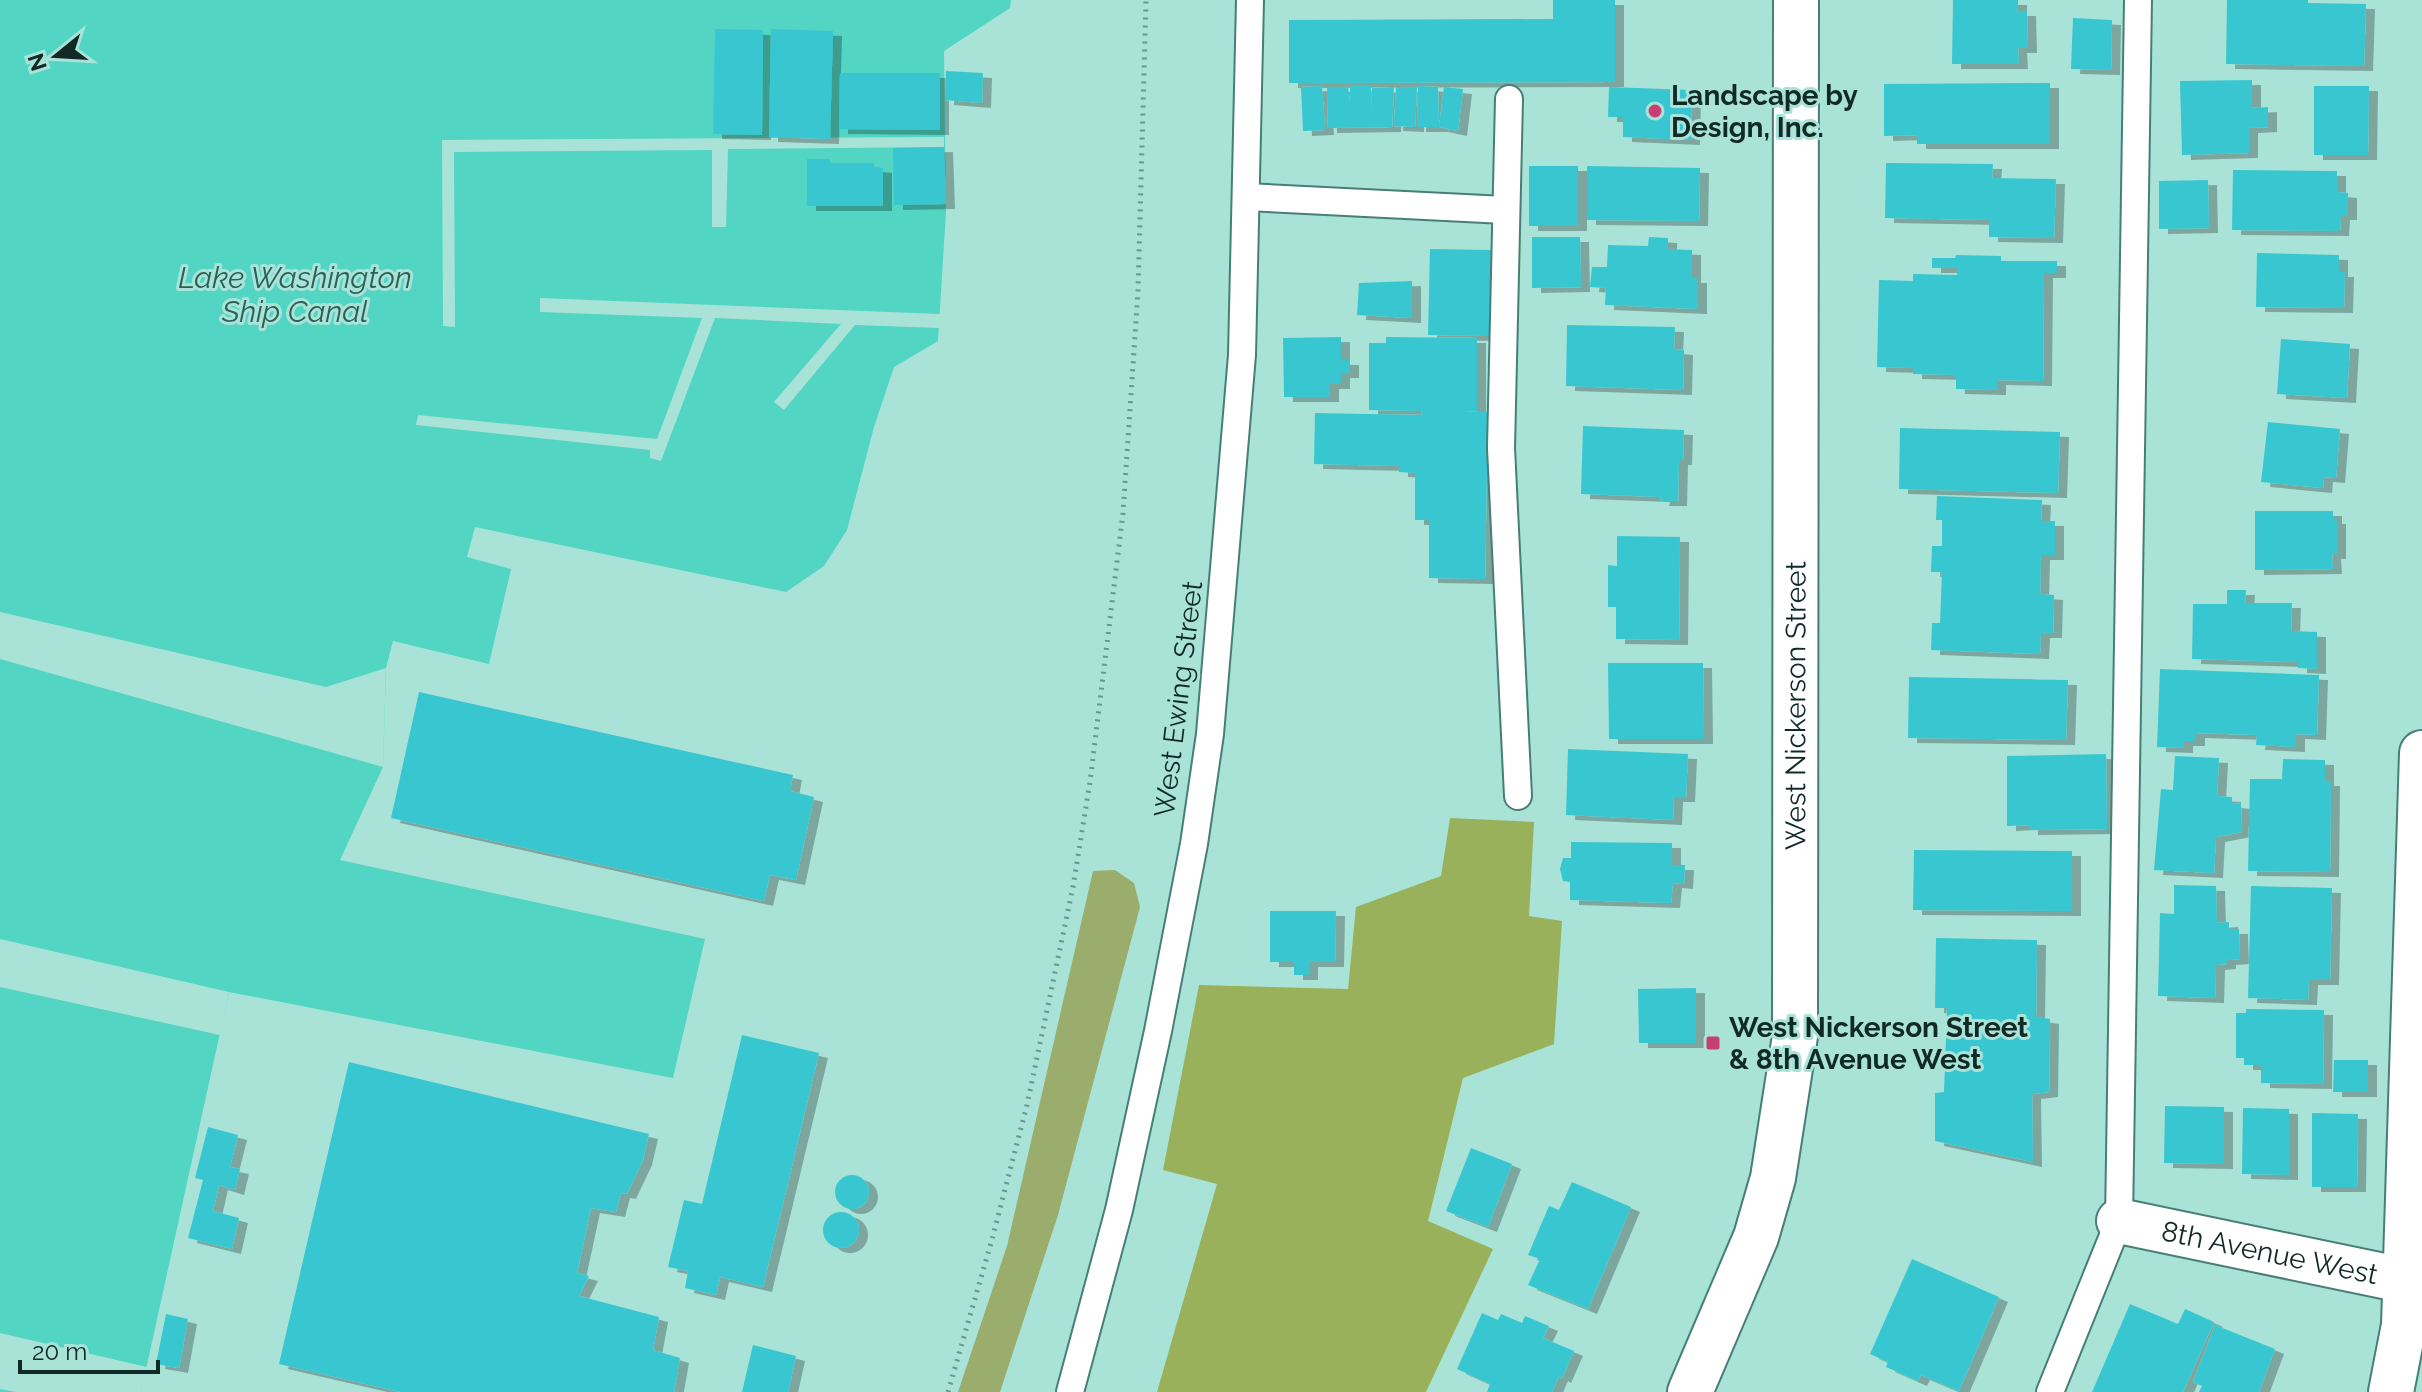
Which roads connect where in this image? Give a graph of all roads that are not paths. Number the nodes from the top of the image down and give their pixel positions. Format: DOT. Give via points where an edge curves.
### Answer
graph roads {
  1 [pos="1250,0"];
  2 [pos="1796,0"];
  3 [pos="2138,0"];
  4 [pos="1509,99"];
  5 [pos="1247,197"];
  6 [pos="1505,210"];
  7 [pos="2422,753"];
  8 [pos="1518,796"];
  9 [pos="2119,1221"];
  10 [pos="2413,1282"];
  11 [pos="1070,1392"];
  12 [pos="1690,1392"];
  13 [pos="2050,1392"];
  14 [pos="2391,1392"];
  1 -- 5 [label="lane, West Ewing Street"];
  2 -- 12 [label="main road, West Nickerson Street" via="1795,1036 1773,1178 1756,1237"];
  3 -- 9 [label="lane"];
  4 -- 6 [label="lane"];
  5 -- 6 [label="lane"];
  5 -- 11 [label="lane, West Ewing Street" via="1242,355 1206,765 1119,1210"];
  6 -- 8 [label="lane" via="1501,448"];
  7 -- 10 [label="main road"];
  9 -- 10 [label="main road, 8th Avenue West"];
  9 -- 13 [label="lane"];
  10 -- 14 [label="main road"];
}
